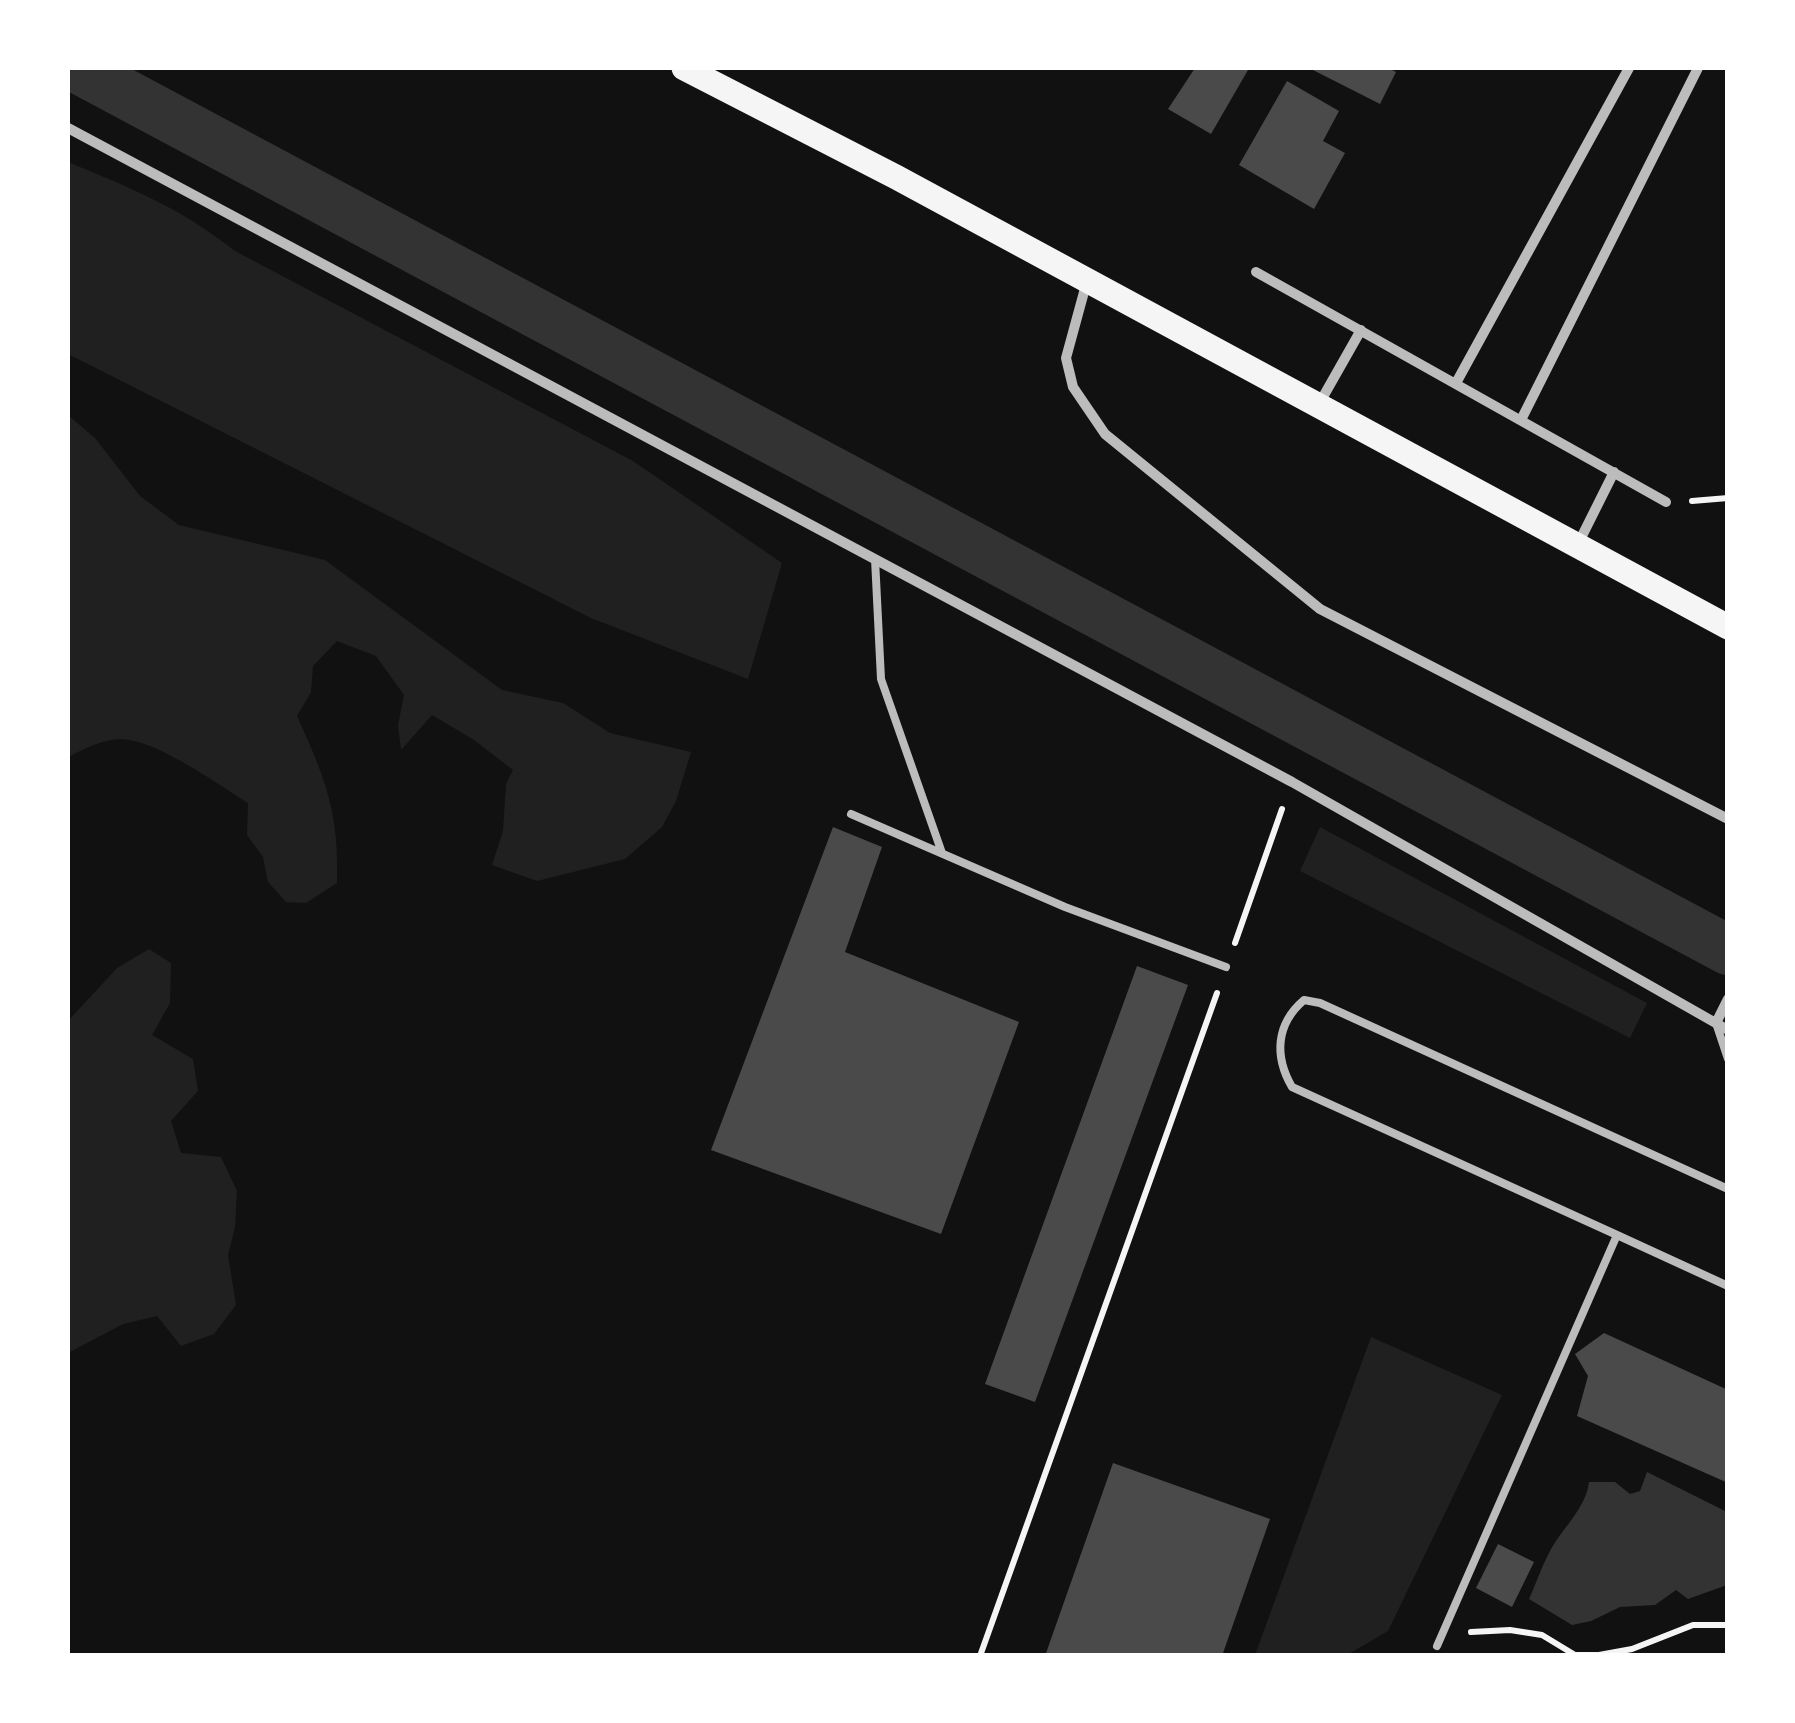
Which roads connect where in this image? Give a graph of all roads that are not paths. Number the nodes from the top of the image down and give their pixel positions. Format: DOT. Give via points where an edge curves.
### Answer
graph roads {
  1 [pos="684,68"];
  2 [pos="1630,68"];
  3 [pos="1698,68"];
  4 [pos="68,128"];
  5 [pos="1256,272"];
  6 [pos="1088,280"];
  7 [pos="1361,330"];
  8 [pos="1456,383"];
  9 [pos="1319,405"];
  10 [pos="1522,418"];
  11 [pos="1614,472"];
  12 [pos="1666,502"];
  13 [pos="1578,544"];
  14 [pos="875,560"];
  15 [pos="1728,627"];
  16 [pos="852,814"];
  17 [pos="1728,819"];
  18 [pos="942,854"];
  19 [pos="1226,966"];
  20 [pos="1728,999"];
  21 [pos="1716,1023"];
  22 [pos="1728,1030"];
  23 [pos="1728,1059"];
  24 [pos="1728,1189"];
  25 [pos="1617,1235"];
  26 [pos="1728,1286"];
  27 [pos="1438,1646"];
  1 -- 6 [label="main road"];
  2 -- 8 [label="street"];
  3 -- 10 [label="street"];
  4 -- 14 [label="street"];
  5 -- 7 [label="street"];
  6 -- 9 [label="main road"];
  6 -- 17 [label="street" via="1066,358 1073,388 1106,434 1320,610"];
  7 -- 8 [label="street"];
  7 -- 9 [label="street"];
  8 -- 10 [label="street"];
  9 -- 13 [label="main road"];
  10 -- 11 [label="street"];
  11 -- 12 [label="street"];
  11 -- 13 [label="street"];
  13 -- 15 [label="main road"];
  14 -- 18 [label="lane" via="880,678"];
  14 -- 21 [label="street" via="1292,782"];
  16 -- 18 [label="lane"];
  18 -- 19 [label="lane"];
  20 -- 21 [label="street"];
  21 -- 22 [label="street"];
  21 -- 23 [label="lane"];
  24 -- 25 [label="lane" via="1320,1003 1304,1000 1289,1012 1280,1034 1281,1067 1292,1086"];
  25 -- 26 [label="lane"];
  25 -- 27 [label="lane"];
}
